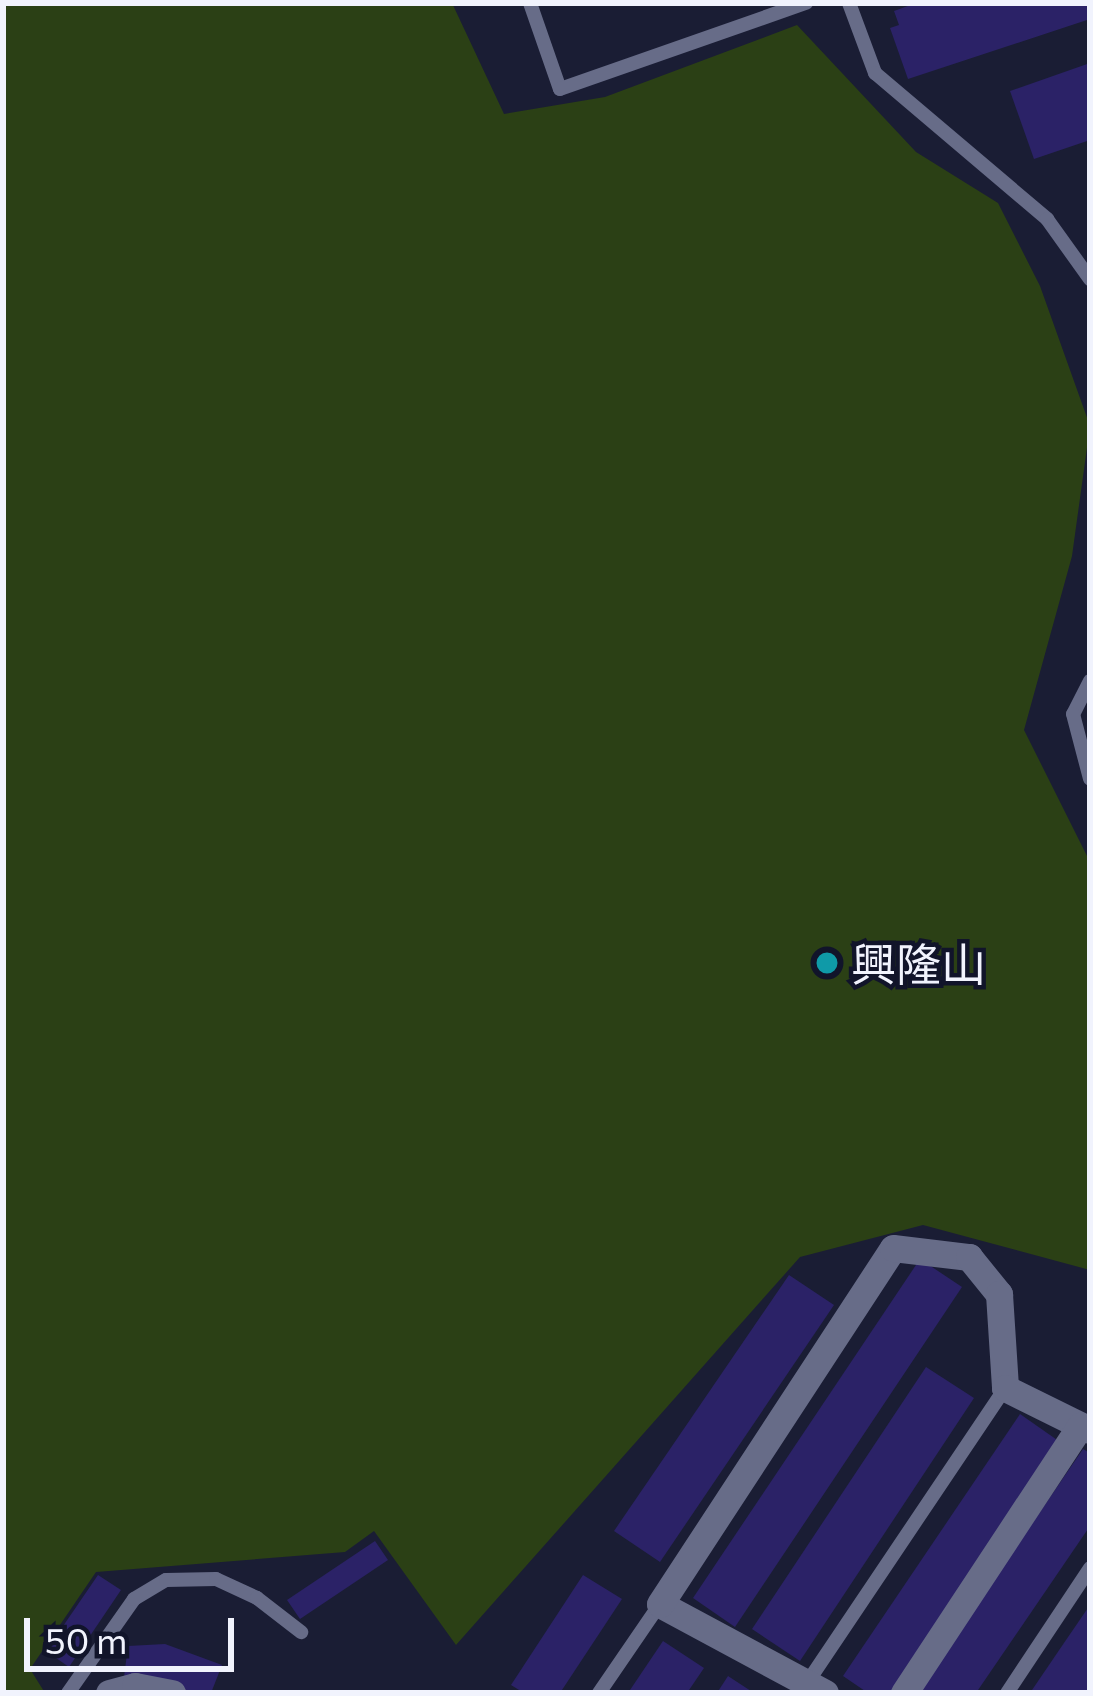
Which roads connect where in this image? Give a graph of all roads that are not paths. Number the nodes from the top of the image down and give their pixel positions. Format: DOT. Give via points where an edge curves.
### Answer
graph roads {
  1 [pos="530,3"];
  2 [pos="806,3"];
  3 [pos="849,3"];
  4 [pos="1090,279"];
  5 [pos="1090,681"];
  6 [pos="1090,779"];
  7 [pos="1005,1388"];
  8 [pos="1085,1428"];
  9 [pos="1090,1568"];
  10 [pos="660,1604"];
  11 [pos="301,1633"];
  12 [pos="811,1690"];
  13 [pos="68,1693"];
  14 [pos="109,1693"];
  15 [pos="172,1693"];
  16 [pos="598,1693"];
  17 [pos="904,1693"];
  18 [pos="1007,1693"];
  1 -- 2 [label="lane" via="560,89"];
  3 -- 4 [label="lane" via="875,73 1047,219"];
  5 -- 6 [label="lane" via="1073,714"];
  7 -- 8 [label="street"];
  7 -- 10 [label="street" via="999,1294 968,1256 893,1248"];
  7 -- 12 [label="lane"];
  8 -- 17 [label="street"];
  9 -- 18 [label="lane"];
  10 -- 12 [label="street"];
  10 -- 16 [label="lane"];
  11 -- 13 [label="lane" via="216,1579 166,1580 134,1599"];
  14 -- 15 [label="street" via="134,1686"];
}
